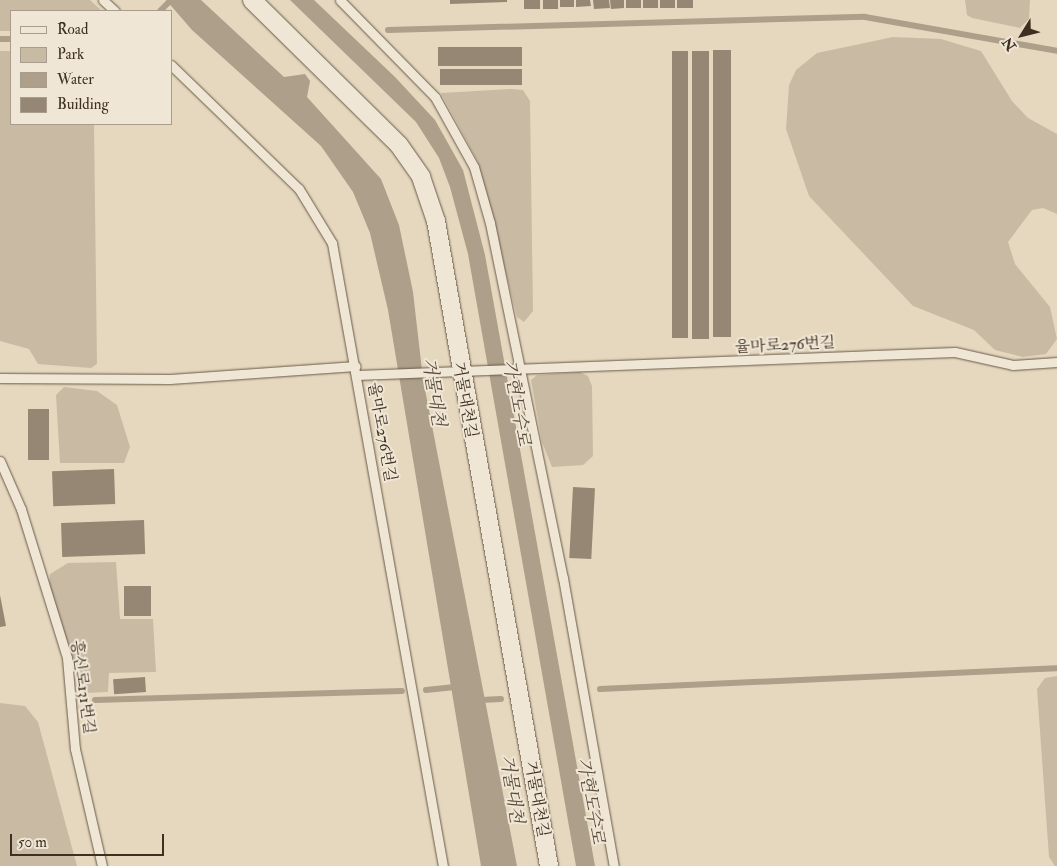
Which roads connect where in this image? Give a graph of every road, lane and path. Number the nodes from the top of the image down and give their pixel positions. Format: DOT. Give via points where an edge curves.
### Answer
graph roads {
  1 [pos="104,0"];
  2 [pos="252,0"];
  3 [pos="340,0"];
  4 [pos="114,10"];
  5 [pos="172,66"];
  6 [pos="1057,362"];
  7 [pos="516,367"];
  8 [pos="459,369"];
  9 [pos="359,372"];
  10 [pos="0,378"];
  11 [pos="0,461"];
  12 [pos="102,866"];
  13 [pos="443,866"];
  14 [pos="549,866"];
  15 [pos="614,866"];
  1 -- 4 [label="lane"];
  2 -- 8 [label="street, 거물대천길" via="392,138 421,177 436,221"];
  3 -- 7 [label="lane" via="393,50 435,97 474,167 490,223"];
  5 -- 9 [label="lane, 율마로276번길" via="279,167 317,213 332,243 344,288"];
  6 -- 7 [label="lane, 율마로276번길" via="1013,365 955,352 678,365"];
  7 -- 8 [label="lane, 율마로276번길"];
  7 -- 15 [label="lane" via="563,578"];
  8 -- 9 [label="lane, 율마로276번길"];
  8 -- 14 [label="street, 거물대천길"];
  9 -- 10 [label="lane, 율마로276번길" via="170,379"];
  9 -- 13 [label="lane, 율마로276번길"];
  11 -- 12 [label="lane, 흥신로131번길" via="21,509 67,658 76,749"];
}
